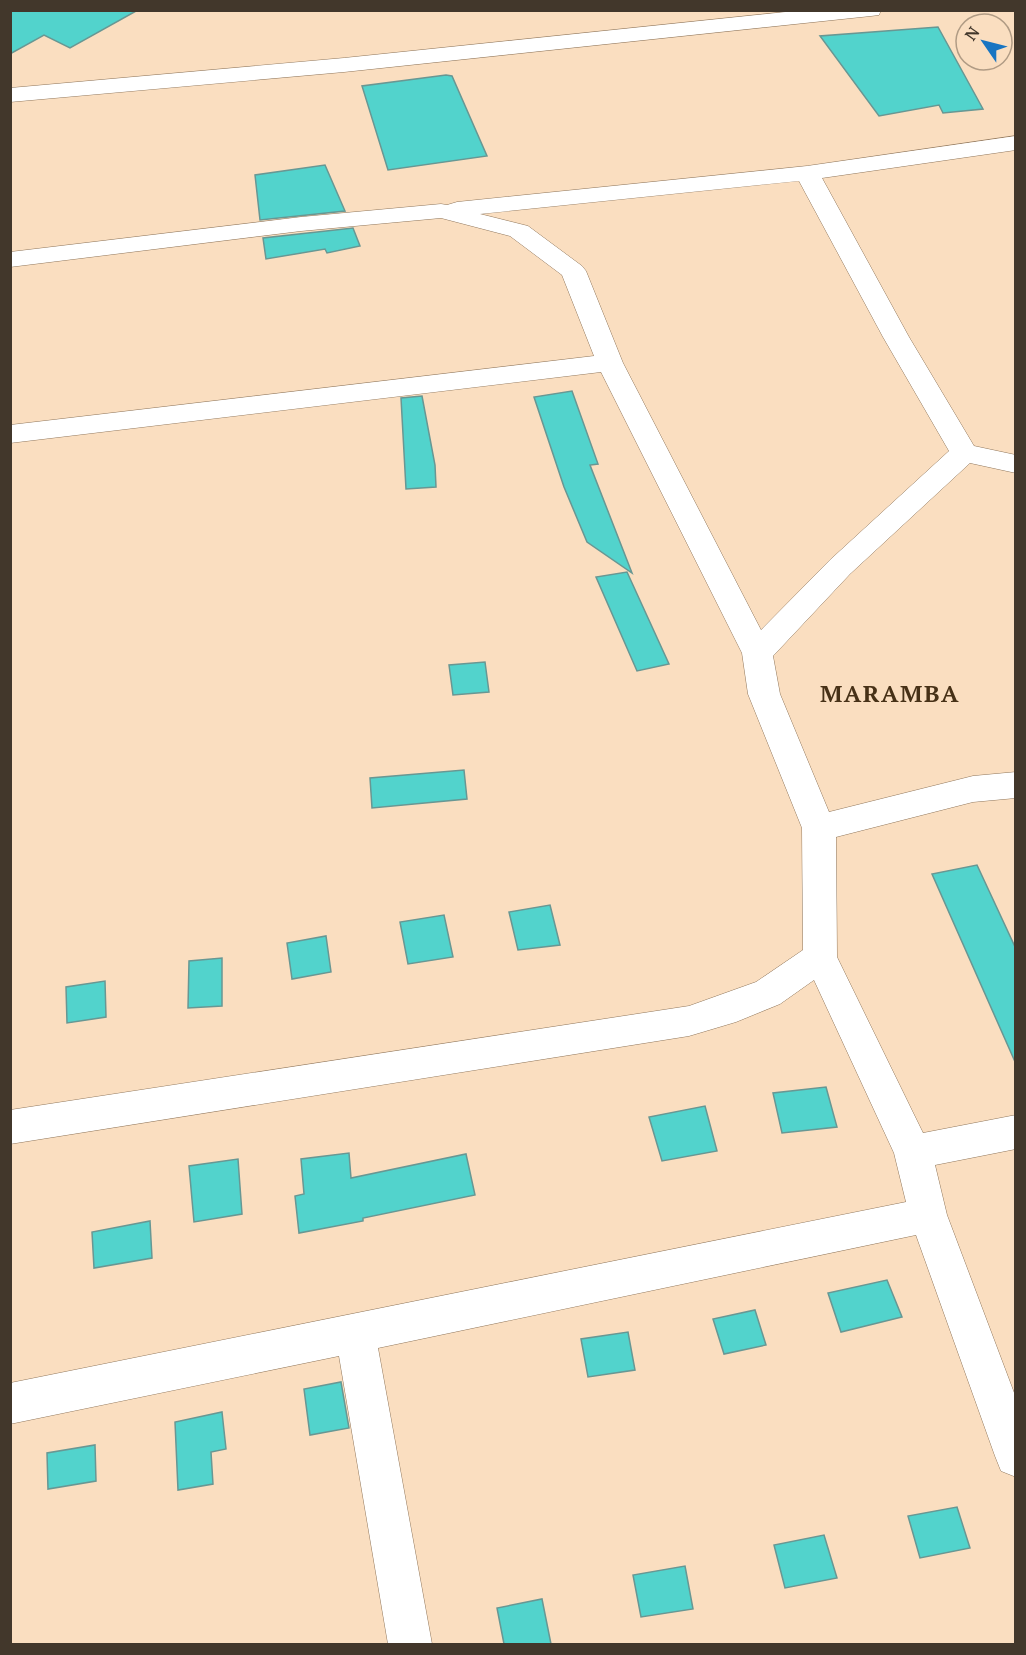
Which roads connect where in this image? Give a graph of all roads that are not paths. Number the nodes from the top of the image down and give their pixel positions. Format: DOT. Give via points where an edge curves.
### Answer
graph roads {
  1 [pos="871,10"];
  2 [pos="10,95"];
  3 [pos="1016,143"];
  4 [pos="807,173"];
  5 [pos="441,211"];
  6 [pos="10,260"];
  7 [pos="610,363"];
  8 [pos="10,435"];
  9 [pos="964,453"];
  10 [pos="1016,464"];
  11 [pos="757,653"];
  12 [pos="1016,785"];
  13 [pos="819,828"];
  14 [pos="819,957"];
  15 [pos="10,1127"];
  16 [pos="1016,1132"];
  17 [pos="913,1152"];
  18 [pos="928,1215"];
  19 [pos="355,1332"];
  20 [pos="10,1404"];
  21 [pos="1016,1456"];
  22 [pos="410,1644"];
  1 -- 2 [label="street"];
  3 -- 4 [label="street"];
  4 -- 5 [label="street"];
  4 -- 9 [label="street"];
  5 -- 6 [label="street"];
  5 -- 7 [label="street" via="519,231 573,271"];
  7 -- 8 [label="street"];
  7 -- 11 [label="street"];
  9 -- 10 [label="street"];
  9 -- 11 [label="street" via="840,567"];
  11 -- 13 [label="street" via="764,694"];
  12 -- 13 [label="street" via="973,789"];
  13 -- 14 [label="street"];
  14 -- 15 [label="street" via="768,993 689,1020"];
  14 -- 17 [label="street"];
  16 -- 17 [label="street"];
  17 -- 18 [label="street"];
  18 -- 19 [label="street"];
  18 -- 21 [label="street"];
  19 -- 20 [label="street"];
  19 -- 22 [label="street"];
}
